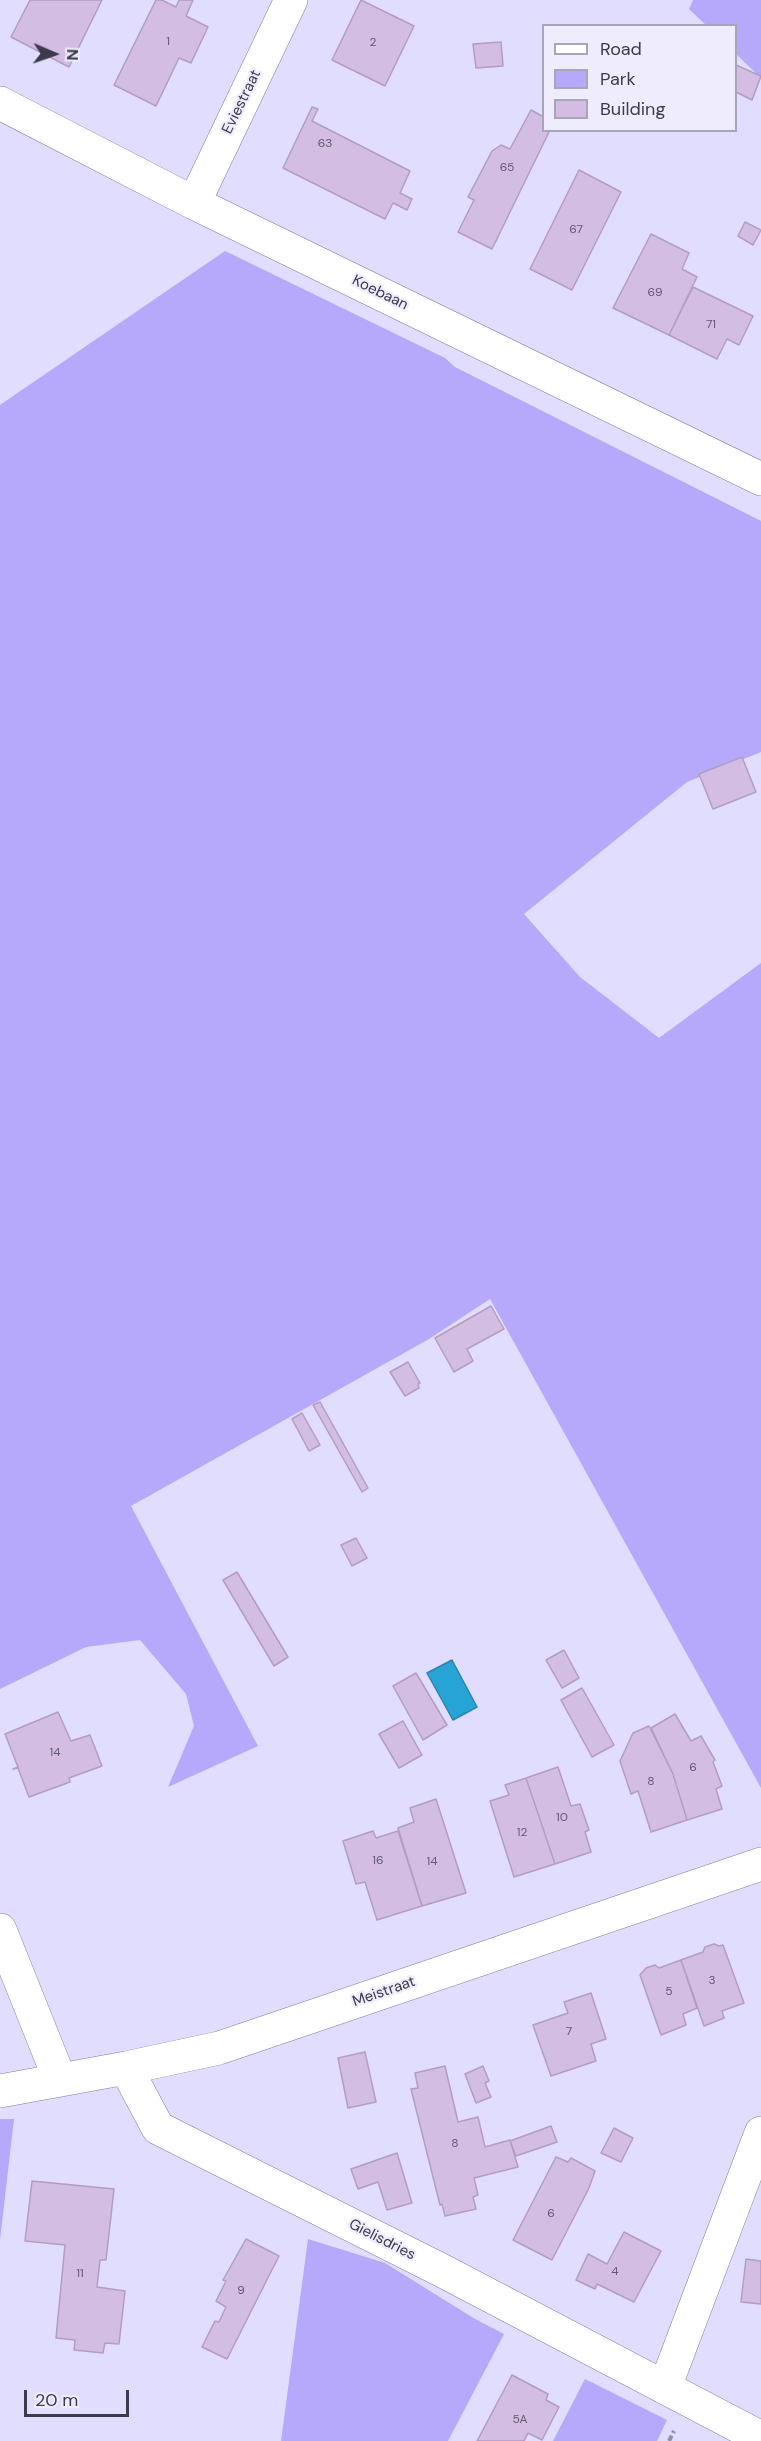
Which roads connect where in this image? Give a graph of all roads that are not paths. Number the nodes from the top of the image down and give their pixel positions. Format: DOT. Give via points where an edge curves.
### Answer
graph roads {
  1 [pos="291,0"];
  2 [pos="0,104"];
  3 [pos="194,203"];
  4 [pos="761,479"];
  5 [pos="761,1864"];
  6 [pos="0,1930"];
  7 [pos="126,2068"];
  8 [pos="60,2079"];
  9 [pos="0,2091"];
  10 [pos="761,2133"];
  11 [pos="664,2386"];
  12 [pos="761,2438"];
  1 -- 3 [label="street, Eviestraat"];
  2 -- 3 [label="street, Koebaan"];
  3 -- 4 [label="street, Koebaan"];
  5 -- 7 [label="street, Meistraat" via="219,2048"];
  6 -- 8 [label="street"];
  7 -- 8 [label="street, Meistraat"];
  7 -- 11 [label="street, Gielisdries" via="158,2128"];
  8 -- 9 [label="street, Meistraat"];
  10 -- 11 [label="street"];
  11 -- 12 [label="street, Gielisdries"];
}
